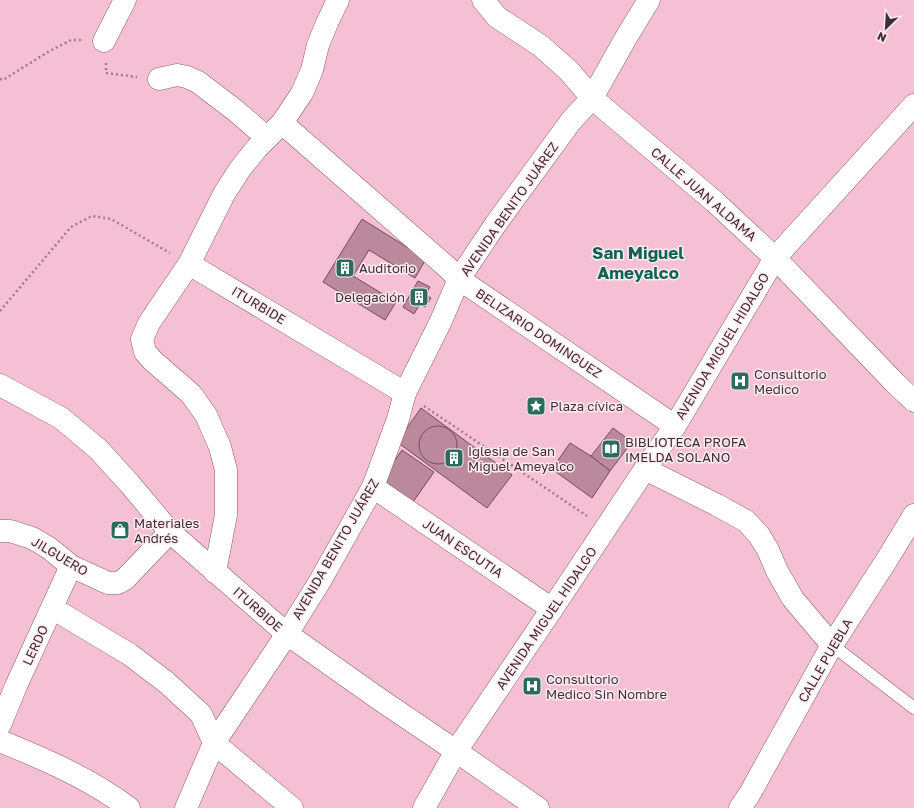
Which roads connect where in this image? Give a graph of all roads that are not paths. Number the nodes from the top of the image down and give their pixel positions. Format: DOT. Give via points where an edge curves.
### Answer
graph roads {
  1 [pos="125,0"];
  2 [pos="338,0"];
  3 [pos="484,0"];
  4 [pos="649,0"];
  5 [pos="104,41"];
  6 [pos="159,79"];
  7 [pos="592,98"];
  8 [pos="914,105"];
  9 [pos="282,123"];
  10 [pos="267,138"];
  11 [pos="775,258"];
  12 [pos="189,264"];
  13 [pos="459,279"];
  14 [pos="0,385"];
  15 [pos="405,393"];
  16 [pos="914,401"];
  17 [pos="675,426"];
  18 [pos="645,470"];
  19 [pos="373,487"];
  20 [pos="914,515"];
  21 [pos="0,531"];
  22 [pos="170,532"];
  23 [pos="71,566"];
  24 [pos="215,572"];
  25 [pos="52,608"];
  26 [pos="552,609"];
  27 [pos="287,634"];
  28 [pos="832,645"];
  29 [pos="914,708"];
  30 [pos="0,726"];
  31 [pos="0,741"];
  32 [pos="214,743"];
  33 [pos="456,751"];
  34 [pos="129,808"];
  35 [pos="186,808"];
  36 [pos="292,808"];
  37 [pos="424,808"];
  38 [pos="538,808"];
  39 [pos="740,808"];
  1 -- 5 [label="street"];
  2 -- 9 [label="street" via="318,45 312,70 302,93"];
  3 -- 7 [label="street, CALLE JUAN ALDAMA" via="497,17 541,46 569,71"];
  4 -- 7 [label="street, AVENIDA BENITO JUÁREZ"];
  6 -- 10 [label="street" via="177,75 198,82"];
  7 -- 11 [label="street, CALLE JUAN ALDAMA" via="715,202"];
  7 -- 13 [label="street, AVENIDA BENITO JUÁREZ" via="571,121"];
  8 -- 11 [label="street, AVENIDA MIGUEL HIDALGO"];
  9 -- 10 [label="street"];
  9 -- 13 [label="street, BELIZARIO DOMINGUEZ"];
  10 -- 12 [label="street" via="240,169 224,194"];
  11 -- 16 [label="street, CALLE JUAN ALDAMA"];
  11 -- 17 [label="street, AVENIDA MIGUEL HIDALGO"];
  12 -- 15 [label="street, ITURBIDE"];
  12 -- 24 [label="street" via="149,323 142,339 145,352 153,362 191,394 206,415 220,447 226,470 226,515"];
  13 -- 15 [label="street, AVENIDA BENITO JUÁREZ"];
  13 -- 17 [label="street, BELIZARIO DOMINGUEZ"];
  14 -- 22 [label="street, ITURBIDE" via="61,418 98,449"];
  15 -- 19 [label="street, AVENIDA BENITO JUÁREZ"];
  17 -- 18 [label="street, AVENIDA MIGUEL HIDALGO"];
  18 -- 26 [label="street, AVENIDA MIGUEL HIDALGO"];
  18 -- 28 [label="street" via="746,521 759,535 793,599"];
  19 -- 26 [label="street, JUAN ESCUTIA"];
  19 -- 27 [label="street, AVENIDA BENITO JUÁREZ"];
  20 -- 28 [label="street, CALLE PUEBLA"];
  21 -- 23 [label="street, JILGUERO" via="10,531 32,538"];
  22 -- 23 [label="street, JILGUERO" via="125,579 118,583 108,583"];
  22 -- 24 [label="street, ITURBIDE"];
  23 -- 25 [label="street, LERDO"];
  24 -- 27 [label="street, ITURBIDE"];
  25 -- 30 [label="street, LERDO"];
  25 -- 32 [label="street" via="129,654 166,682 201,714"];
  26 -- 33 [label="street, AVENIDA MIGUEL HIDALGO"];
  27 -- 32 [label="street, AVENIDA BENITO JUÁREZ"];
  27 -- 33 [label="street, ITURBIDE"];
  28 -- 29 [label="lane"];
  28 -- 39 [label="street, CALLE PUEBLA"];
  31 -- 34 [label="street" via="60,767 98,787"];
  32 -- 35 [label="street, AVENIDA BENITO JUÁREZ"];
  32 -- 36 [label="street"];
  33 -- 37 [label="street, AVENIDA MIGUEL HIDALGO"];
  33 -- 38 [label="street, ITURBIDE"];
}
